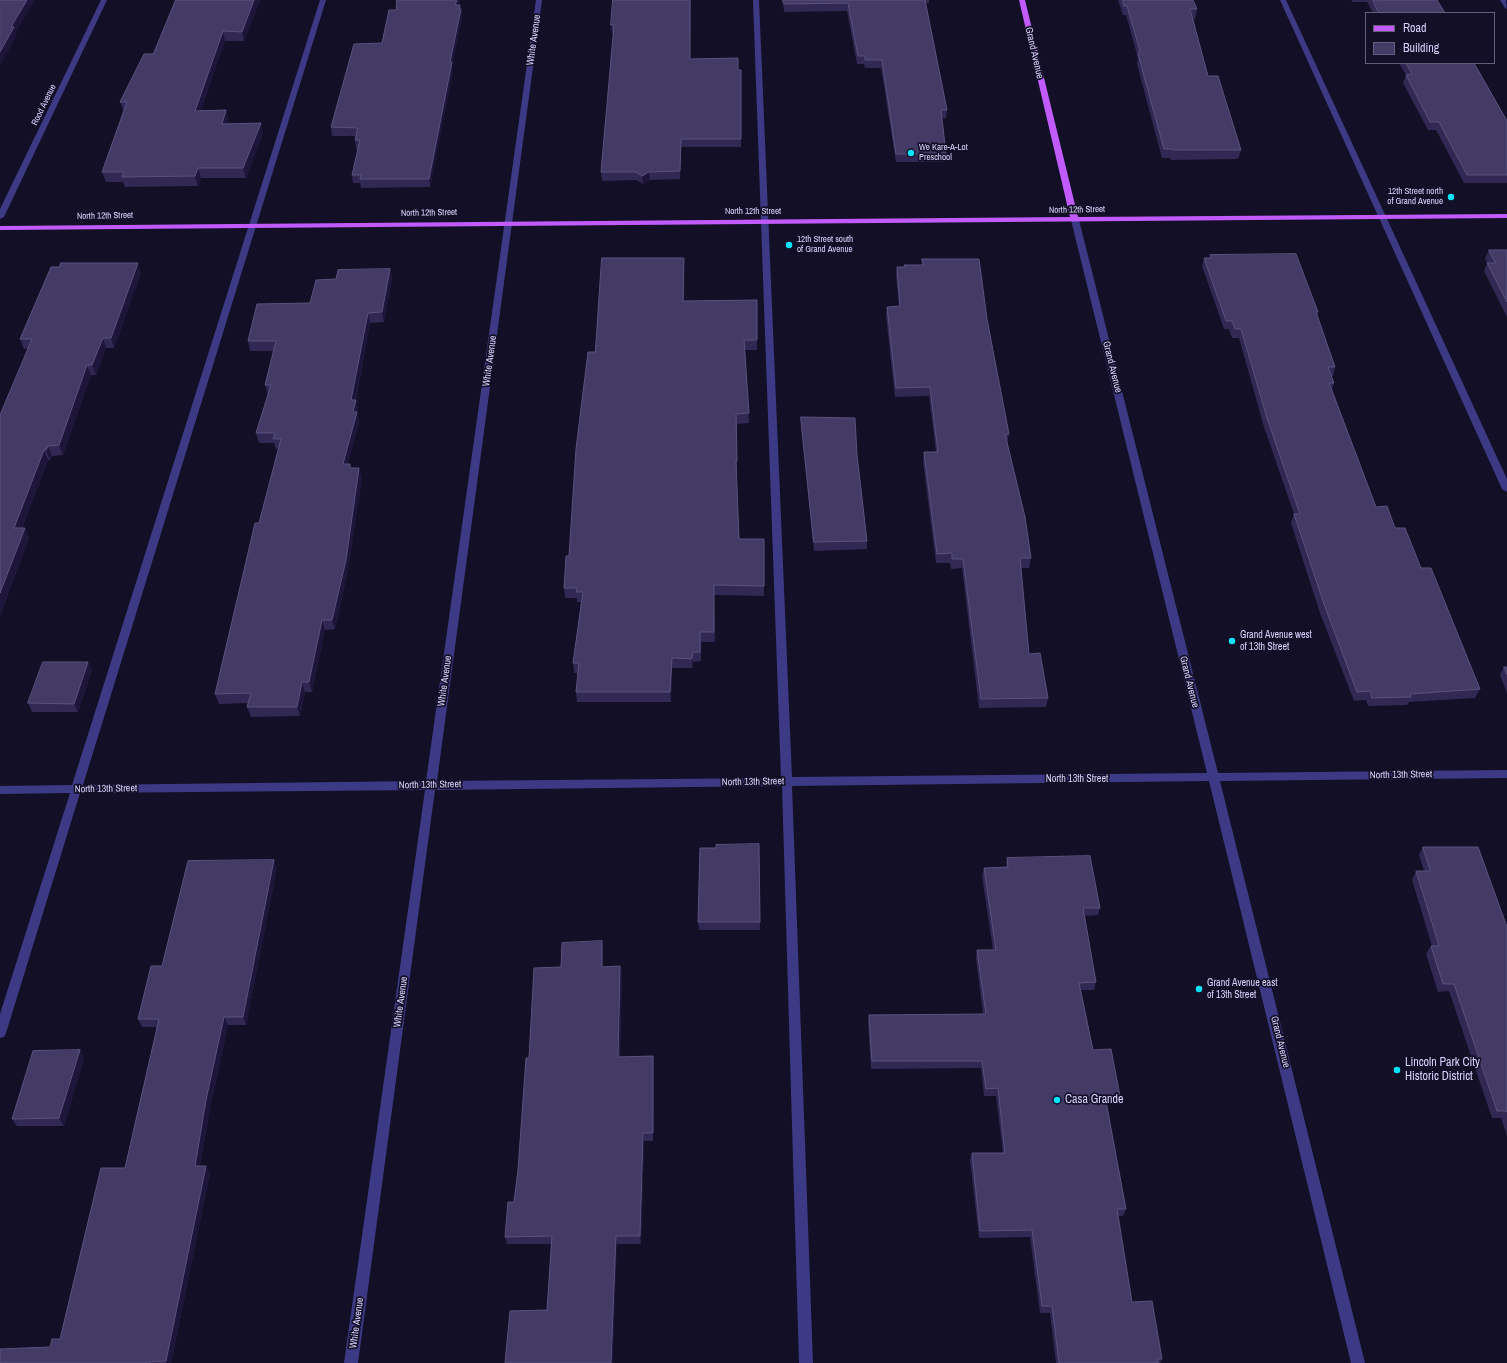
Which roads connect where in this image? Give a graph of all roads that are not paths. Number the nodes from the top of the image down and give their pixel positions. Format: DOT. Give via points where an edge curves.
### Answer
graph roads {
  1 [pos="104,0"];
  2 [pos="324,0"];
  3 [pos="539,0"];
  4 [pos="756,0"];
  5 [pos="1022,0"];
  6 [pos="1283,0"];
  7 [pos="1503,0"];
  8 [pos="1507,7"];
  9 [pos="1507,216"];
  10 [pos="0,217"];
  11 [pos="1383,217"];
  12 [pos="1075,220"];
  13 [pos="508,222"];
  14 [pos="764,223"];
  15 [pos="254,224"];
  16 [pos="0,228"];
  17 [pos="1507,489"];
  18 [pos="1507,774"];
  19 [pos="1214,778"];
  20 [pos="786,782"];
  21 [pos="431,785"];
  22 [pos="77,789"];
  23 [pos="0,790"];
  24 [pos="0,1033"];
  25 [pos="351,1363"];
  26 [pos="806,1363"];
  27 [pos="1358,1363"];
  1 -- 10 [label="street, Rood Avenue"];
  2 -- 15 [label="street"];
  3 -- 13 [label="street, White Avenue"];
  4 -- 14 [label="street"];
  5 -- 12 [label="main road, Grand Avenue"];
  6 -- 11 [label="street"];
  7 -- 8 [label="street"];
  9 -- 11 [label="main road, North 12th Street"];
  11 -- 12 [label="main road, North 12th Street"];
  11 -- 17 [label="street"];
  12 -- 14 [label="main road, North 12th Street"];
  12 -- 19 [label="street, Grand Avenue"];
  13 -- 14 [label="main road, North 12th Street"];
  13 -- 15 [label="main road, North 12th Street"];
  13 -- 21 [label="street, White Avenue"];
  14 -- 20 [label="street"];
  15 -- 16 [label="main road, North 12th Street"];
  15 -- 22 [label="street"];
  18 -- 19 [label="street, North 13th Street"];
  19 -- 20 [label="street, North 13th Street"];
  19 -- 27 [label="street, Grand Avenue"];
  20 -- 21 [label="street, North 13th Street"];
  20 -- 26 [label="street"];
  21 -- 22 [label="street, North 13th Street"];
  21 -- 25 [label="street, White Avenue"];
  22 -- 23 [label="street, North 13th Street"];
  22 -- 24 [label="street"];
}
